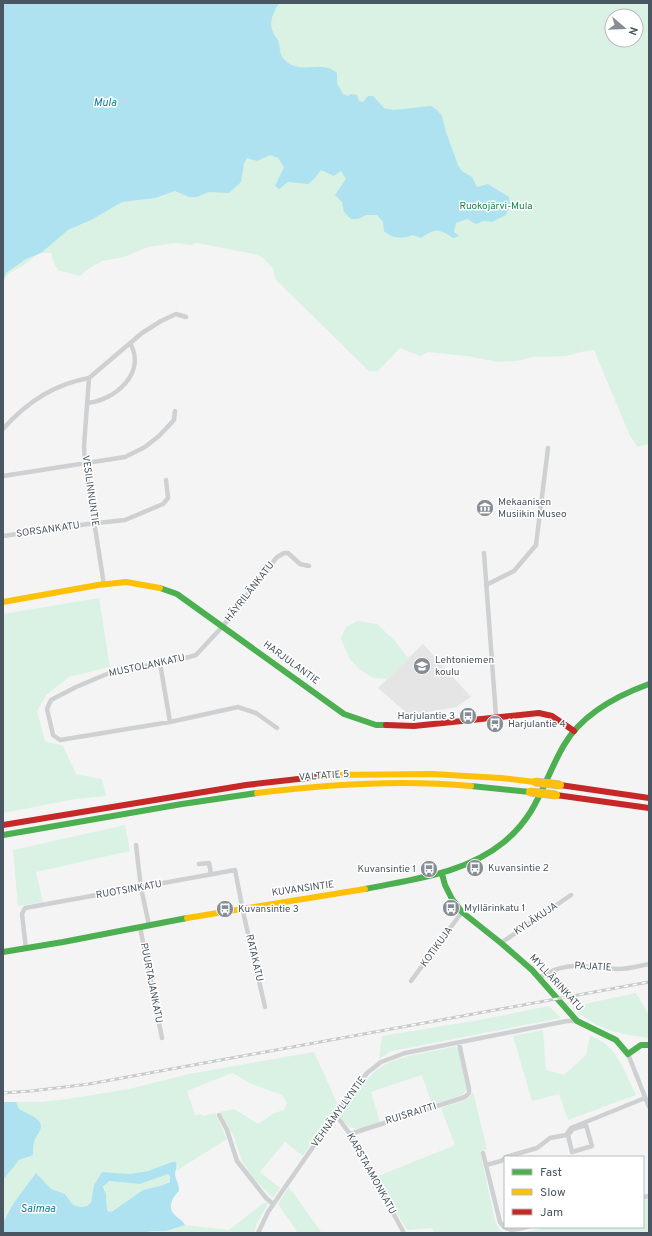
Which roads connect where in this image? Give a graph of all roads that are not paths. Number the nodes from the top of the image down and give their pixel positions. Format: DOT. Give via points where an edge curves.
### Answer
graph roads {
  1 [pos="186,317"];
  2 [pos="130,343"];
  3 [pos="89,378"];
  4 [pos="88,403"];
  5 [pos="175,411"];
  6 [pos="3,429"];
  7 [pos="548,448"];
  8 [pos="85,464"];
  9 [pos="3,476"];
  10 [pos="166,480"];
  11 [pos="94,523"];
  12 [pos="3,536"];
  13 [pos="484,553"];
  14 [pos="309,566"];
  15 [pos="104,585"];
  16 [pos="486,585"];
  17 [pos="3,602"];
  18 [pos="223,626"];
  19 [pos="160,663"];
  20 [pos="649,684"];
  21 [pos="496,716"];
  22 [pos="170,722"];
  23 [pos="276,728"];
  24 [pos="574,731"];
  25 [pos="649,798"];
  26 [pos="649,808"];
  27 [pos="3,825"];
  28 [pos="3,835"];
  29 [pos="136,845"];
  30 [pos="199,864"];
  31 [pos="211,874"];
  32 [pos="442,874"];
  33 [pos="141,888"];
  34 [pos="571,895"];
  35 [pos="243,908"];
  36 [pos="462,912"];
  37 [pos="149,925"];
  38 [pos="140,927"];
  39 [pos="501,943"];
  40 [pos="26,949"];
  41 [pos="3,952"];
  42 [pos="649,964"];
  43 [pos="539,978"];
  44 [pos="411,981"];
  45 [pos="265,1007"];
  46 [pos="577,1021"];
  47 [pos="162,1038"];
  48 [pos="459,1043"];
  49 [pos="649,1045"];
  50 [pos="628,1054"];
  51 [pos="645,1098"];
  52 [pos="649,1107"];
  53 [pos="219,1115"];
  54 [pos="336,1115"];
  55 [pos="586,1125"];
  56 [pos="350,1134"];
  57 [pos="566,1135"];
  58 [pos="483,1153"];
  59 [pos="509,1156"];
  60 [pos="571,1156"];
  61 [pos="504,1159"];
  62 [pos="486,1164"];
  63 [pos="273,1204"];
  64 [pos="504,1226"];
  65 [pos="507,1228"];
  66 [pos="522,1228"];
  67 [pos="258,1233"];
  68 [pos="404,1233"];
  1 -- 2 [label="street" via="176,314 142,333"];
  2 -- 3 [label="street"];
  2 -- 4 [label="street" via="136,360 128,381 112,395"];
  3 -- 4 [label="street, VESILINNUNTIE"];
  3 -- 6 [label="street" via="49,391 21,410"];
  4 -- 8 [label="street, VESILINNUNTIE"];
  5 -- 8 [label="street" via="174,420 145,447 125,456"];
  7 -- 16 [label="street" via="536,545 514,571"];
  8 -- 9 [label="street"];
  8 -- 11 [label="street, VESILINNUNTIE"];
  10 -- 11 [label="street, SORSANKATU" via="168,498 163,504 125,520"];
  11 -- 12 [label="street, SORSANKATU"];
  11 -- 15 [label="street, VESILINNUNTIE"];
  13 -- 16 [label="street"];
  14 -- 18 [label="street, HÄYRILÄNKATU" via="300,564 288,553 277,557"];
  15 -- 17 [label="main road, HARJULANTIE"];
  15 -- 18 [label="main road, HARJULANTIE" via="126,582 155,586 177,594"];
  16 -- 21 [label="street"];
  18 -- 19 [label="street, MUSTOLANKATU" via="196,655"];
  18 -- 21 [label="main road, HARJULANTIE" via="344,714 376,725 414,726"];
  19 -- 22 [label="street"];
  19 -- 22 [label="street, MUSTOLANKATU" via="114,671 101,676 51,700 47,710 53,735 60,740"];
  20 -- 24 [label="main road" via="610,701"];
  21 -- 24 [label="main road, HARJULANTIE" via="539,713 552,716"];
  22 -- 23 [label="street, MUSTOLANKATU" via="238,707 256,713"];
  24 -- 32 [label="main road, KUVANSINTIE" via="555,762 534,808 518,829 483,857"];
  25 -- 27 [label="main road, VALTATIE 5, bridge" via="501,778 432,774 331,775 246,784"];
  26 -- 28 [label="main road, VALTATIE 5, bridge" via="463,785 363,783 228,798"];
  29 -- 33 [label="street"];
  30 -- 31 [label="street" via="209,863"];
  31 -- 33 [label="street, RUOTSINKATU"];
  31 -- 35 [label="street, RUOTSINKATU" via="235,870"];
  32 -- 35 [label="main road, KUVANSINTIE" via="343,894"];
  32 -- 36 [label="main road, MYLLÄRINKATU" via="452,900"];
  33 -- 37 [label="street"];
  33 -- 40 [label="street, RUOTSINKATU" via="25,908 22,914"];
  34 -- 39 [label="street, KYLÄKUJA"];
  35 -- 37 [label="main road, KUVANSINTIE"];
  35 -- 45 [label="street, RATAKATU"];
  36 -- 39 [label="main road, MYLLÄRINKATU"];
  36 -- 44 [label="street, KOTIKUJA"];
  37 -- 38 [label="main road, KUVANSINTIE"];
  38 -- 40 [label="main road, KUVANSINTIE"];
  38 -- 47 [label="street, PUURTAJANKATU"];
  39 -- 43 [label="main road, MYLLÄRINKATU"];
  40 -- 41 [label="main road, KUVANSINTIE"];
  42 -- 43 [label="street, PAJATIE" via="618,969 570,966 556,969"];
  43 -- 46 [label="main road, MYLLÄRINKATU"];
  46 -- 48 [label="street, VEHNÄMYLLYNTIE"];
  46 -- 50 [label="main road, MYLLÄRINKATU" via="616,1040"];
  48 -- 54 [label="street, VEHNÄMYLLYNTIE" via="405,1053 381,1062 367,1073"];
  48 -- 56 [label="street, RUISRAITTI" via="470,1089 465,1097"];
  49 -- 50 [label="main road" via="640,1045"];
  50 -- 51 [label="street, MYLLÄRINKATU"];
  51 -- 52 [label="street, MYLLÄRINKATU"];
  51 -- 57 [label="street" via="571,1128"];
  53 -- 63 [label="street" via="237,1161"];
  54 -- 56 [label="street, KARSTAAMONKATU"];
  54 -- 63 [label="street, VEHNÄMYLLYNTIE"];
  55 -- 55 [label="street" via="592,1146 572,1152 568,1135 572,1129"];
  56 -- 68 [label="street, KARSTAAMONKATU"];
  57 -- 59 [label="street" via="550,1138 540,1147"];
  57 -- 60 [label="street"];
  58 -- 62 [label="street"];
  61 -- 62 [label="street"];
  62 -- 64 [label="street" via="500,1222"];
  63 -- 67 [label="street, VEHNÄMYLLYNTIE"];
  65 -- 66 [label="street"];
}
